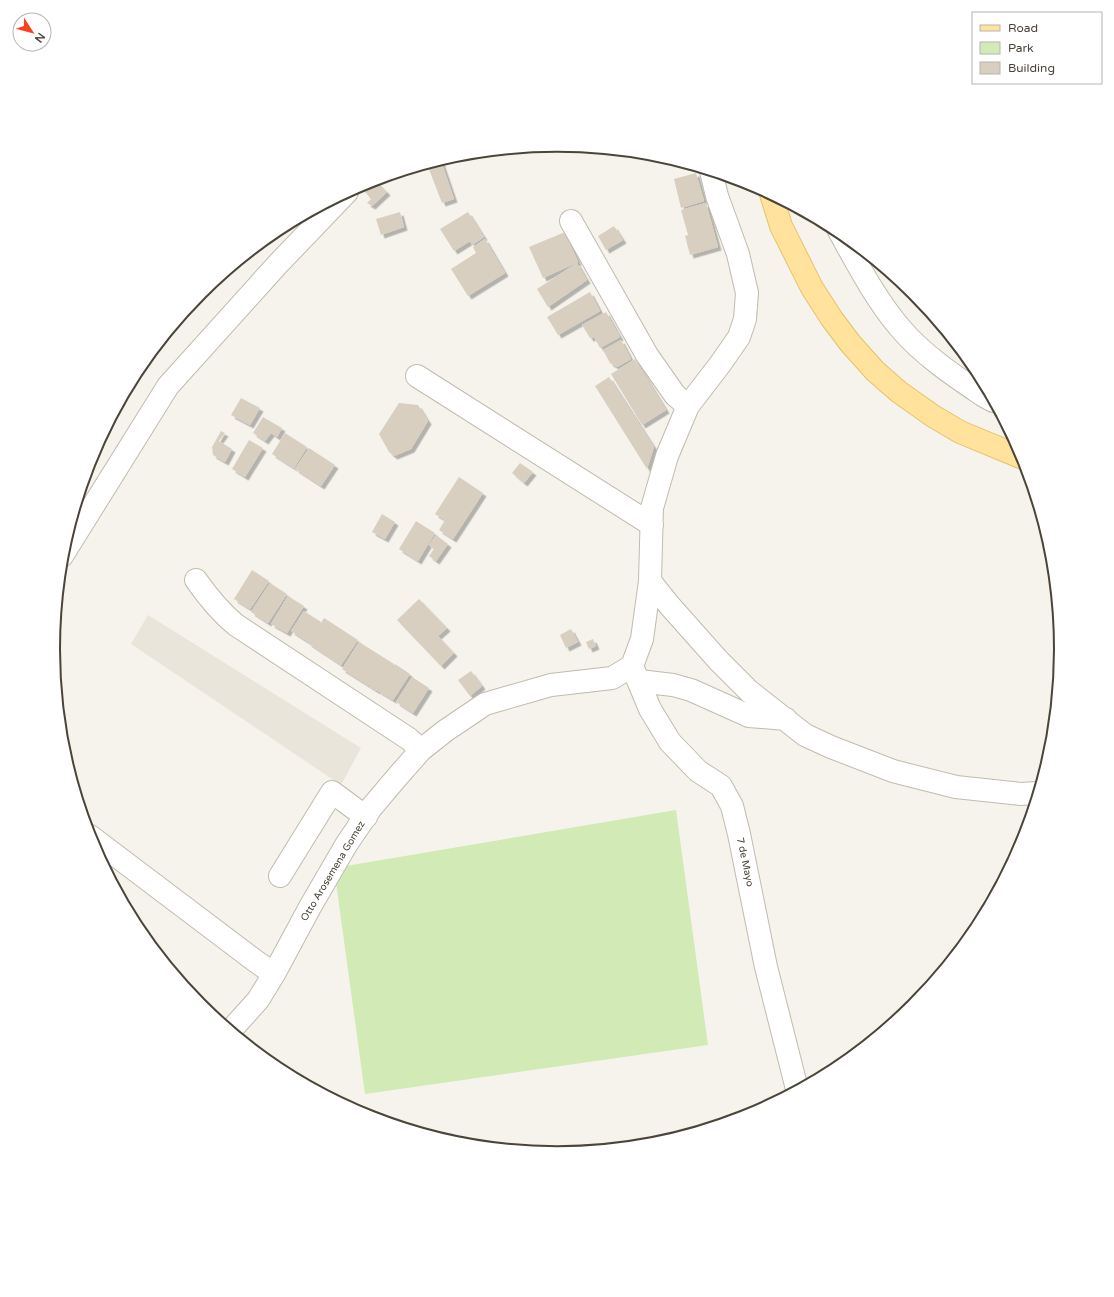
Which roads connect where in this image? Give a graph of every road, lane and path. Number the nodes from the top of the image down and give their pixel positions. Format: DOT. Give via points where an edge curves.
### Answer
graph roads {
  1 [pos="712,176"];
  2 [pos="773,201"];
  3 [pos="336,204"];
  4 [pos="572,221"];
  5 [pos="856,251"];
  6 [pos="864,261"];
  7 [pos="417,376"];
  8 [pos="982,391"];
  9 [pos="688,406"];
  10 [pos="1014,454"];
  11 [pos="652,525"];
  12 [pos="73,538"];
  13 [pos="196,580"];
  14 [pos="650,581"];
  15 [pos="635,674"];
  16 [pos="786,720"];
  17 [pos="421,750"];
  18 [pos="1032,793"];
  19 [pos="366,817"];
  20 [pos="100,844"];
  21 [pos="280,876"];
  22 [pos="274,974"];
  23 [pos="234,1026"];
  24 [pos="796,1084"];
  1 -- 9 [label="street" via="738,254 748,294 745,319 739,337"];
  2 -- 10 [label="main road" via="781,226 812,288 845,337 875,371 933,416 960,432"];
  3 -- 12 [label="street" via="168,386"];
  4 -- 9 [label="street" via="647,355 675,395"];
  5 -- 6 [label="street"];
  6 -- 8 [label="street" via="878,299 902,330 935,362"];
  7 -- 11 [label="street"];
  9 -- 11 [label="street" via="667,456 652,508"];
  11 -- 14 [label="street"];
  13 -- 17 [label="street" via="207,597 236,625 409,739"];
  14 -- 15 [label="street"];
  14 -- 16 [label="street" via="718,660 749,691"];
  15 -- 16 [label="street" via="691,690 749,716"];
  15 -- 17 [label="street, Otto Arosemena Gomez" via="550,685 485,704 444,731"];
  15 -- 24 [label="street, 7 de Mayo" via="650,709 670,742 698,771 721,786 732,806 766,967"];
  16 -- 18 [label="street" via="805,735 893,771 956,787 1022,794"];
  17 -- 19 [label="street, Otto Arosemena Gomez"];
  19 -- 21 [label="street" via="332,792"];
  19 -- 22 [label="street, Otto Arosemena Gomez" via="338,859"];
  20 -- 22 [label="street"];
  22 -- 23 [label="street, Otto Arosemena Gomez" via="258,1000"];
}
